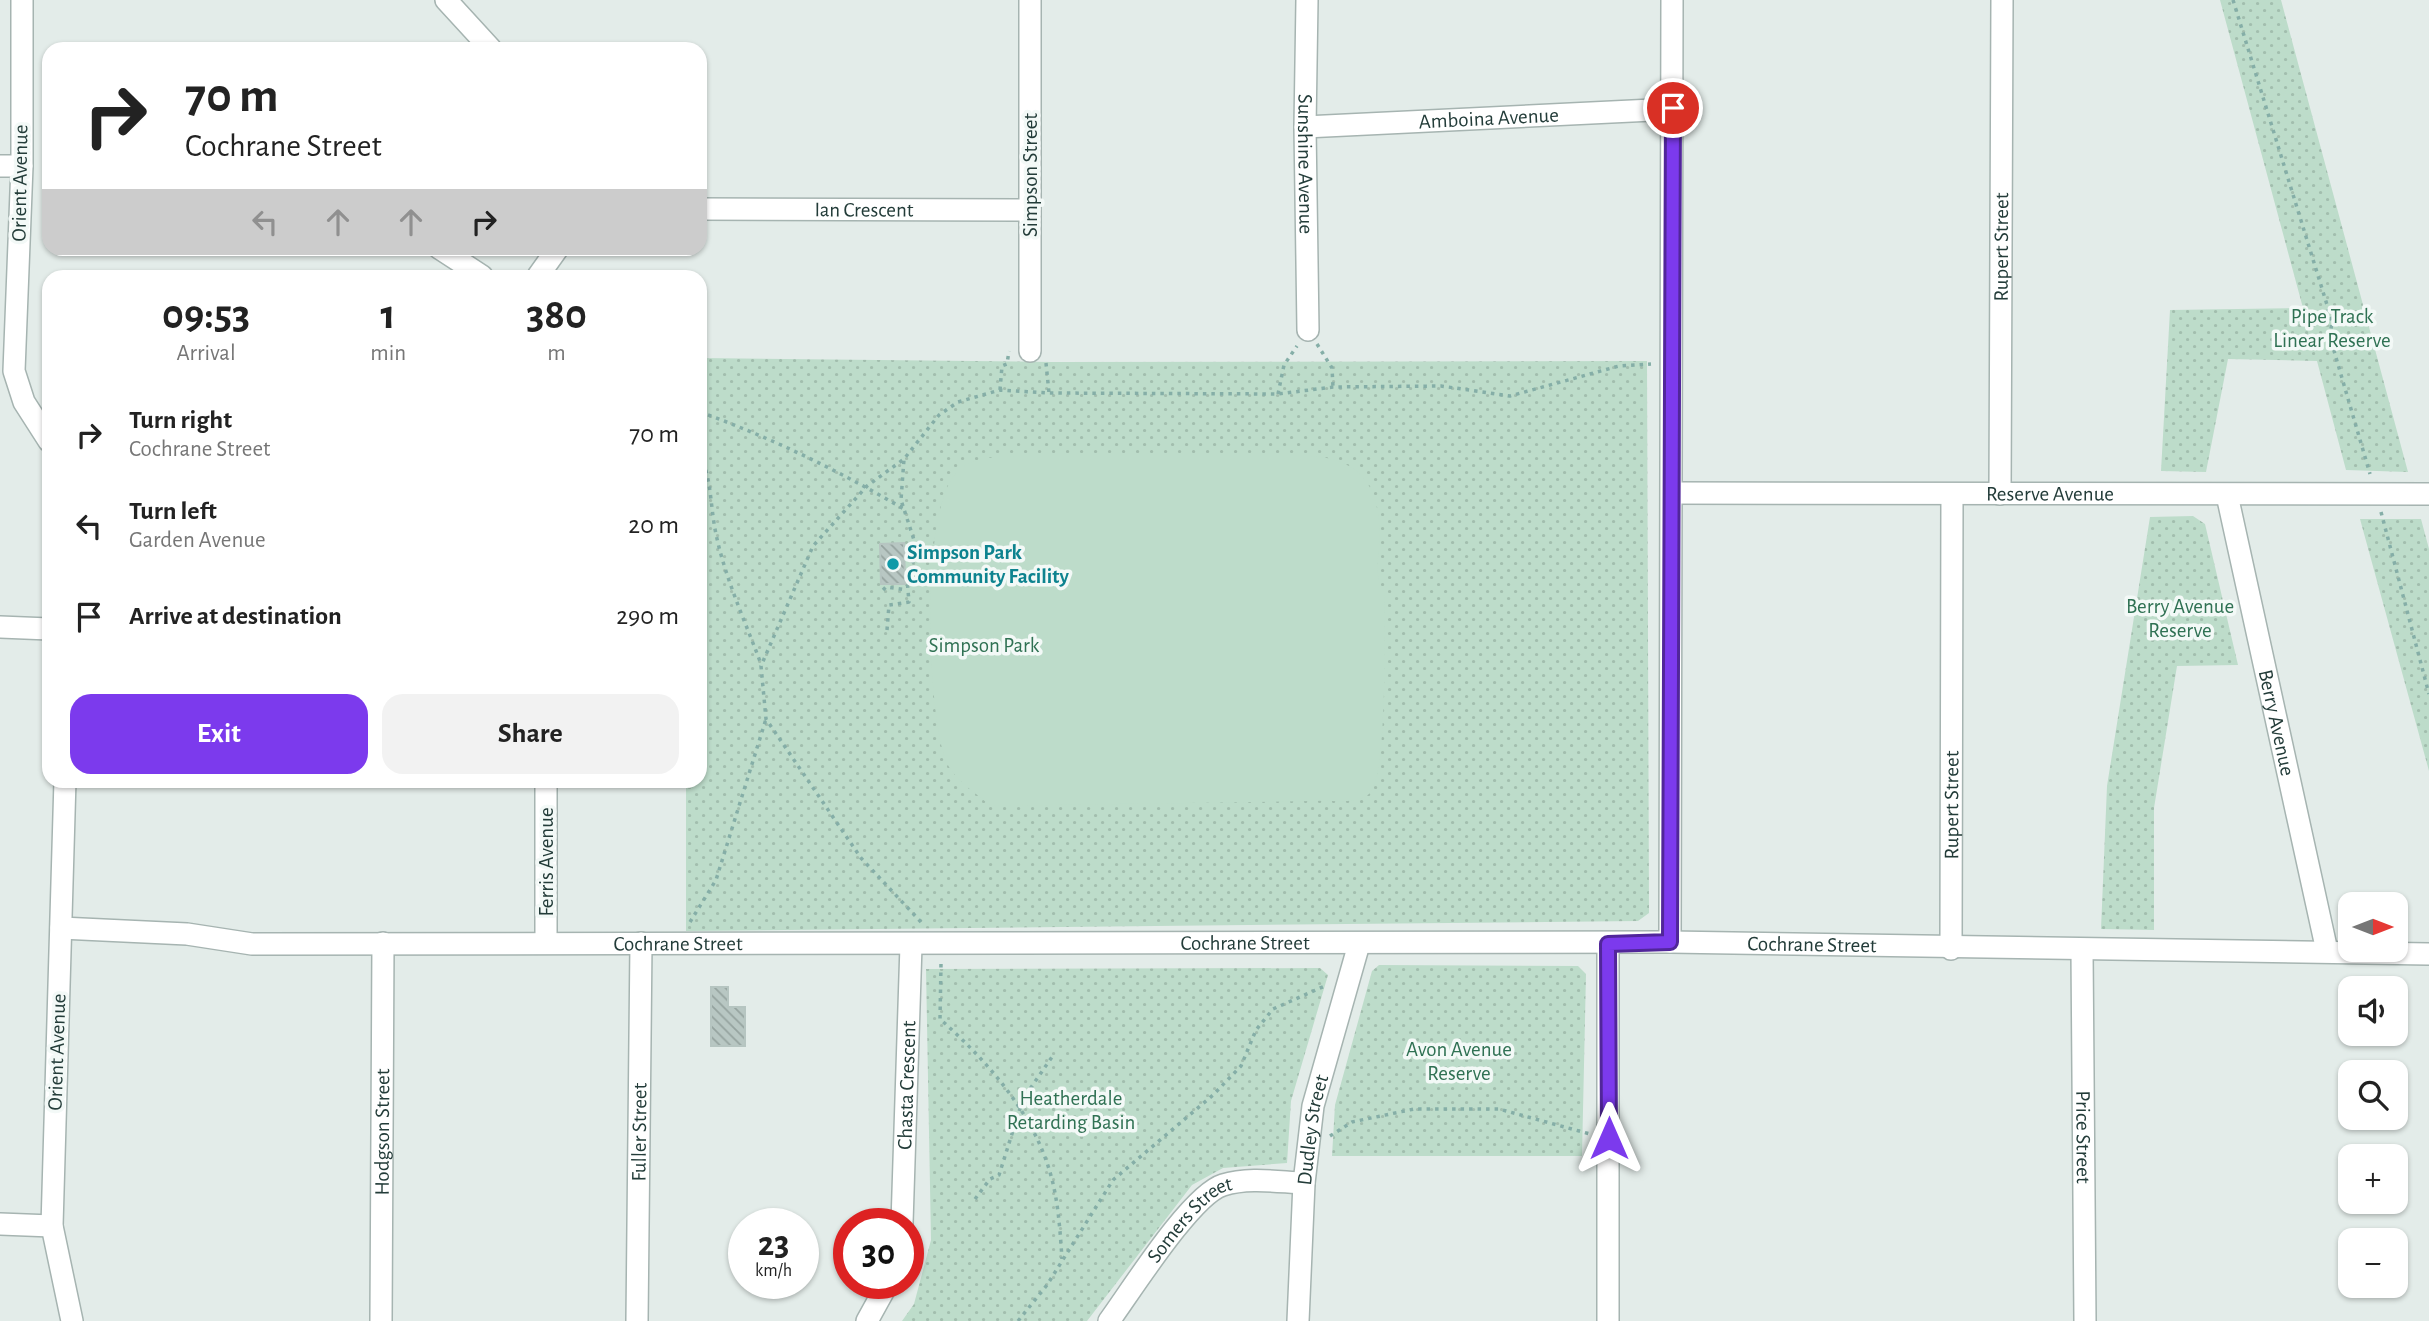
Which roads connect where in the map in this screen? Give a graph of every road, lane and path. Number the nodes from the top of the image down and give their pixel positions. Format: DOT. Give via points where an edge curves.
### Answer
graph roads {
  1 [pos="22,0"];
  2 [pos="446,0"];
  3 [pos="1030,0"];
  4 [pos="1307,0"];
  5 [pos="1672,0"];
  6 [pos="2002,0"];
  7 [pos="2233,0"];
  8 [pos="485,42"];
  9 [pos="1673,108"];
  10 [pos="1305,127"];
  11 [pos="0,166"];
  12 [pos="22,166"];
  13 [pos="707,209"];
  14 [pos="1030,210"];
  15 [pos="451,256"];
  16 [pos="473,270"];
  17 [pos="1308,330"];
  18 [pos="1030,351"];
  19 [pos="1672,362"];
  20 [pos="1333,387"];
  21 [pos="1278,394"];
  22 [pos="707,414"];
  23 [pos="42,430"];
  24 [pos="904,459"];
  25 [pos="707,470"];
  26 [pos="867,486"];
  27 [pos="1672,493"];
  28 [pos="2376,493"];
  29 [pos="2000,494"];
  30 [pos="2429,494"];
  31 [pos="1951,495"];
  32 [pos="2227,495"];
  33 [pos="904,509"];
  34 [pos="883,590"];
  35 [pos="907,590"];
  36 [pos="0,627"];
  37 [pos="42,629"];
  38 [pos="887,630"];
  39 [pos="761,666"];
  40 [pos="2429,694"];
  41 [pos="766,719"];
  42 [pos="65,788"];
  43 [pos="546,788"];
  44 [pos="61,928"];
  45 [pos="1670,942"];
  46 [pos="383,943"];
  47 [pos="546,943"];
  48 [pos="642,943"];
  49 [pos="685,943"];
  50 [pos="1359,944"];
  51 [pos="1608,944"];
  52 [pos="911,945"];
  53 [pos="942,945"];
  54 [pos="1951,949"];
  55 [pos="2082,951"];
  56 [pos="2327,951"];
  57 [pos="2429,954"];
  58 [pos="1339,976"];
  59 [pos="1326,985"];
  60 [pos="1323,999"];
  61 [pos="1052,1057"];
  62 [pos="1018,1110"];
  63 [pos="1609,1138"];
  64 [pos="1308,1150"];
  65 [pos="1304,1183"];
  66 [pos="975,1199"];
  67 [pos="902,1208"];
  68 [pos="0,1224"];
  69 [pos="52,1226"];
  70 [pos="1062,1259"];
  71 [pos="879,1299"];
  72 [pos="72,1321"];
  73 [pos="381,1321"];
  74 [pos="637,1321"];
  75 [pos="867,1321"];
  76 [pos="1018,1321"];
  77 [pos="1109,1321"];
  78 [pos="1298,1321"];
  79 [pos="1608,1321"];
  80 [pos="2085,1321"];
  1 -- 12 [label="street, Orient Avenue"];
  2 -- 8 [label="street"];
  3 -- 14 [label="street, Simpson Street"];
  4 -- 10 [label="street, Sunshine Avenue"];
  5 -- 9 [label="street"];
  6 -- 29 [label="street, Rupert Street"];
  7 -- 28 [label="path" via="2332,321 2330,337"];
  9 -- 10 [label="street, Amboina Avenue"];
  9 -- 19 [label="street"];
  10 -- 17 [label="street, Sunshine Avenue"];
  11 -- 12 [label="street"];
  12 -- 23 [label="street, Orient Avenue" via="14,371 24,402"];
  13 -- 14 [label="street, Ian Crescent"];
  14 -- 18 [label="street, Simpson Street"];
  15 -- 16 [label="street"];
  17 -- 20 [label="path" via="1332,368"];
  17 -- 21 [label="path" via="1284,365"];
  19 -- 20 [label="path" via="1619,366 1510,396 1441,386"];
  19 -- 27 [label="street"];
  20 -- 21 [label="path"];
  21 -- 24 [label="path" via="1000,390 958,402 939,415"];
  22 -- 26 [label="path" via="757,432"];
  24 -- 26 [label="path"];
  24 -- 33 [label="path"];
  25 -- 39 [label="path" via="716,533"];
  26 -- 33 [label="path" via="874,495"];
  26 -- 39 [label="path" via="813,546"];
  27 -- 31 [label="street, Reserve Avenue"];
  27 -- 45 [label="street"];
  28 -- 30 [label="street, Reserve Avenue"];
  28 -- 32 [label="street, Reserve Avenue"];
  28 -- 40 [label="path"];
  29 -- 31 [label="street, Reserve Avenue"];
  29 -- 32 [label="street, Reserve Avenue"];
  31 -- 54 [label="street, Rupert Street"];
  32 -- 56 [label="street, Berry Avenue"];
  33 -- 35 [label="path" via="915,543"];
  34 -- 35 [label="path"];
  35 -- 38 [label="path" via="909,602 889,605"];
  36 -- 37 [label="street"];
  39 -- 41 [label="path"];
  41 -- 49 [label="path" via="716,880 686,930"];
  41 -- 53 [label="path" via="861,858"];
  42 -- 44 [label="street, Orient Avenue"];
  43 -- 47 [label="street, Ferris Avenue"];
  44 -- 46 [label="street, Cochrane Street" via="187,934 253,944"];
  44 -- 69 [label="street, Orient Avenue"];
  45 -- 51 [label="street, Cochrane Street"];
  45 -- 54 [label="street, Cochrane Street"];
  46 -- 47 [label="street, Cochrane Street"];
  46 -- 73 [label="street, Hodgson Street"];
  47 -- 48 [label="street, Cochrane Street"];
  48 -- 49 [label="street, Cochrane Street"];
  48 -- 74 [label="street, Fuller Street"];
  49 -- 52 [label="street, Cochrane Street"];
  50 -- 51 [label="street, Cochrane Street"];
  50 -- 53 [label="street, Cochrane Street"];
  50 -- 58 [label="street, Dudley Street"];
  51 -- 63 [label="street"];
  52 -- 53 [label="street, Cochrane Street"];
  52 -- 67 [label="street, Chasta Crescent"];
  53 -- 62 [label="path" via="940,1019 983,1058"];
  54 -- 55 [label="street, Cochrane Street"];
  55 -- 56 [label="street, Cochrane Street"];
  55 -- 80 [label="street, Price Street"];
  56 -- 57 [label="street, Cochrane Street"];
  58 -- 59 [label="path"];
  58 -- 59 [label="path"];
  58 -- 64 [label="street, Dudley Street"];
  59 -- 60 [label="path"];
  59 -- 70 [label="path" via="1273,1009 1262,1019 1241,1066 1113,1180"];
  61 -- 62 [label="path"];
  62 -- 66 [label="path" via="999,1175 990,1179"];
  62 -- 70 [label="path" via="1049,1169"];
  63 -- 64 [label="path" via="1499,1109 1414,1108 1352,1122"];
  63 -- 79 [label="street"];
  64 -- 65 [label="street, Dudley Street"];
  65 -- 77 [label="street, Somers Street" via="1245,1181 1220,1186 1196,1203"];
  65 -- 78 [label="street, Dudley Street"];
  68 -- 69 [label="street"];
  69 -- 72 [label="street, Orient Avenue"];
  70 -- 76 [label="path"];
  71 -- 75 [label="street"];
}
